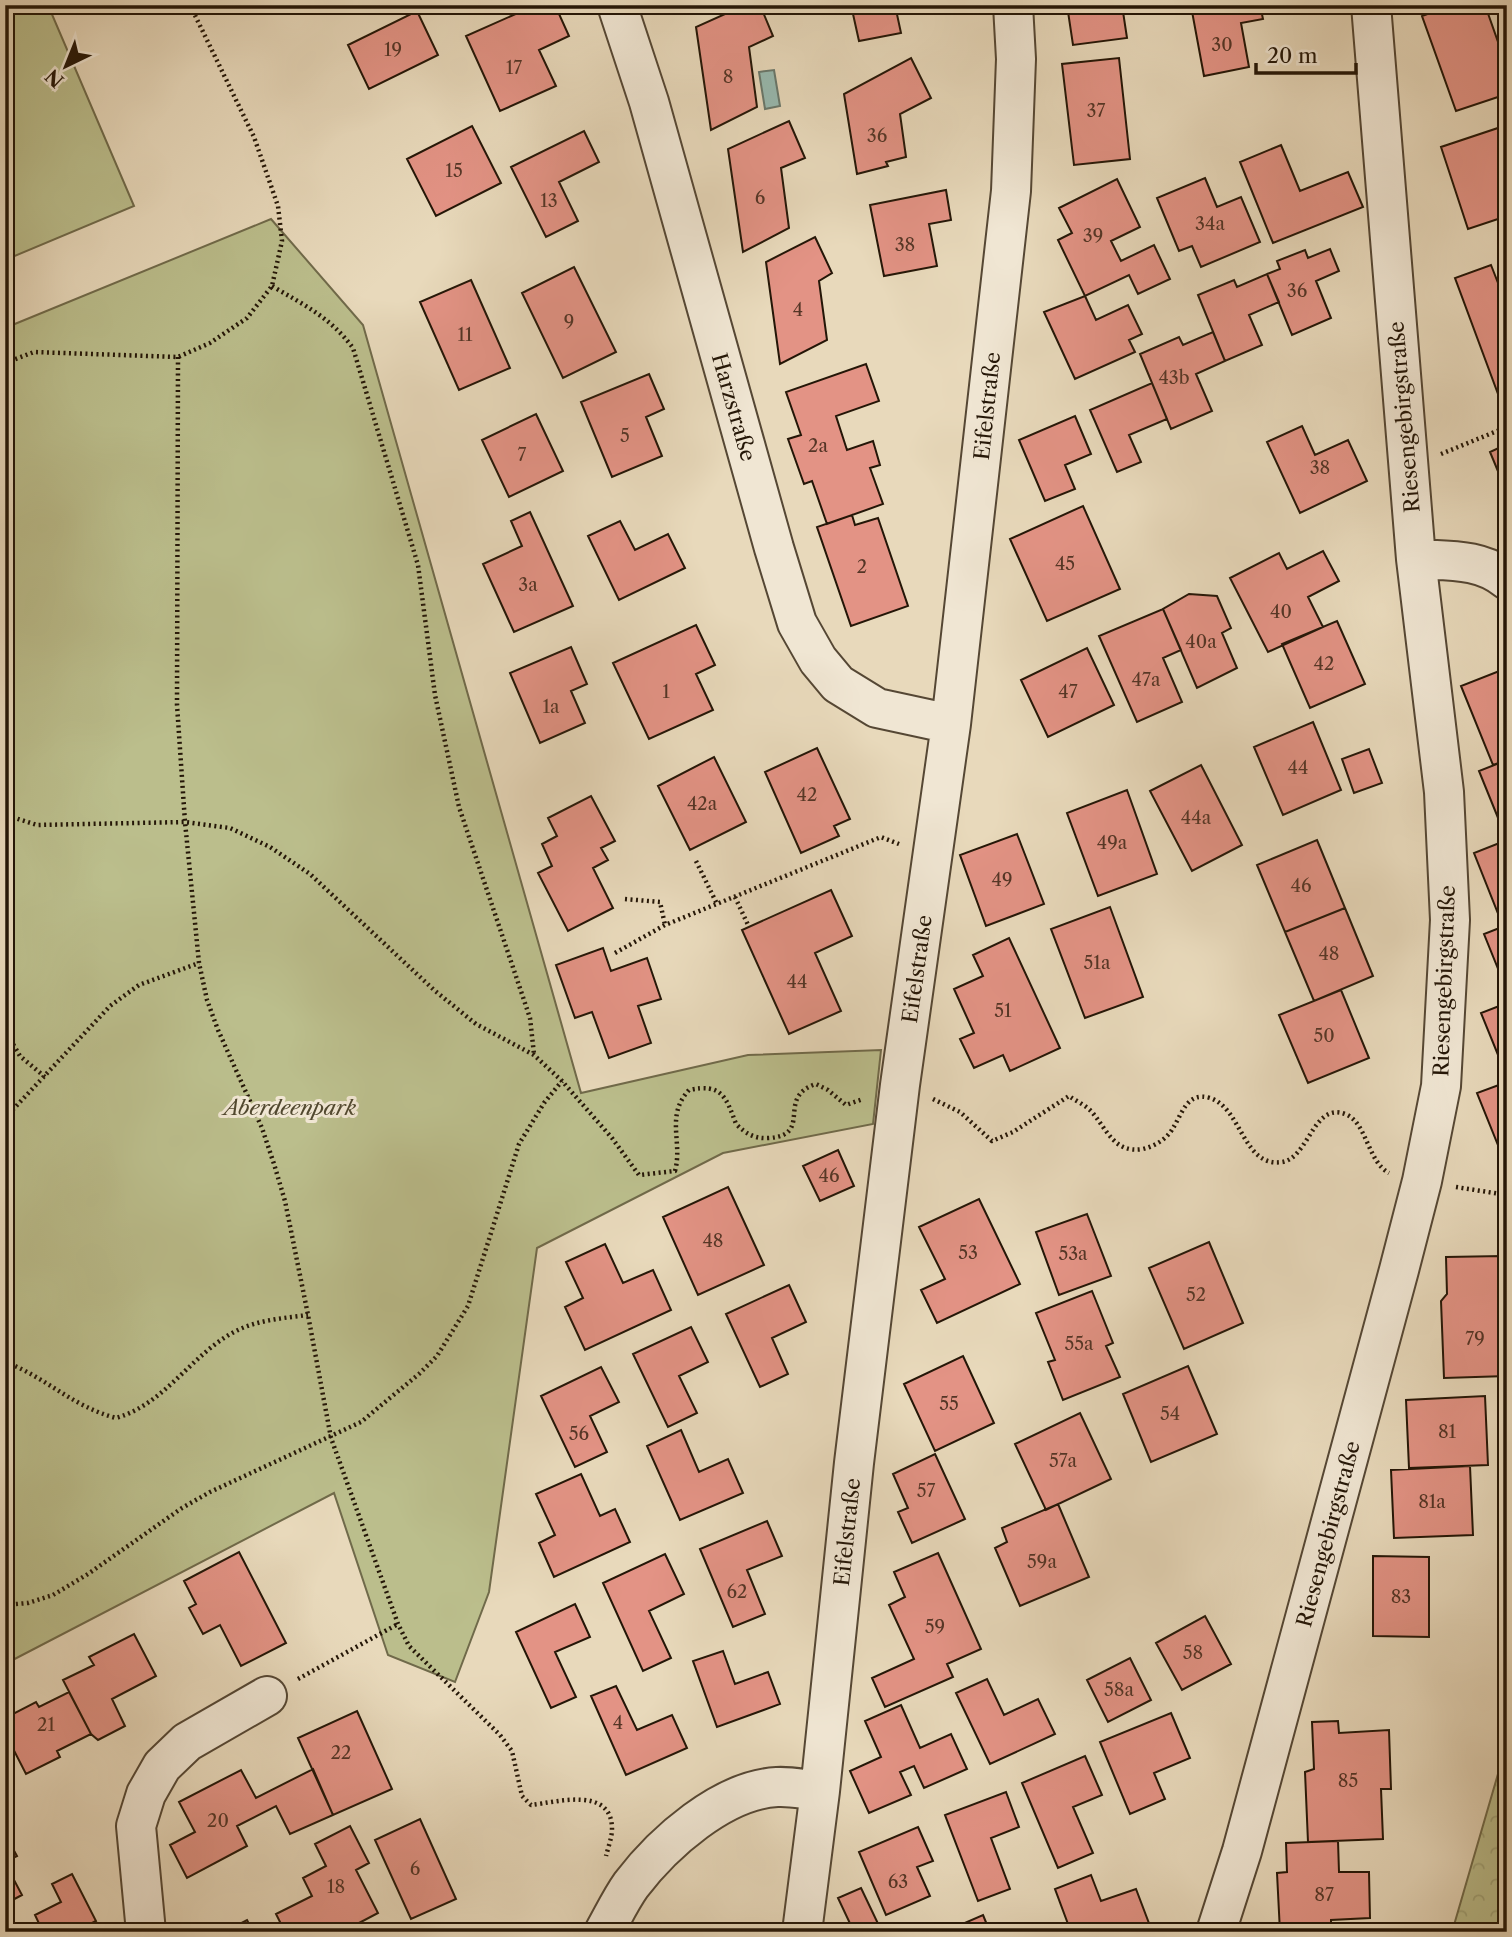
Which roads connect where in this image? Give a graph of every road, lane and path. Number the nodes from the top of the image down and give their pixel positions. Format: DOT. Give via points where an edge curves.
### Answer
graph roads {
  1 [pos="190,5"];
  2 [pos="617,5"];
  3 [pos="1013,5"];
  4 [pos="1371,5"];
  5 [pos="272,286"];
  6 [pos="178,358"];
  7 [pos="5,363"];
  8 [pos="1507,426"];
  9 [pos="1408,467"];
  10 [pos="1416,559"];
  11 [pos="1507,580"];
  12 [pos="951,724"];
  13 [pos="5,809"];
  14 [pos="185,822"];
  15 [pos="933,858"];
  16 [pos="696,861"];
  17 [pos="735,897"];
  18 [pos="625,899"];
  19 [pos="716,904"];
  20 [pos="665,925"];
  21 [pos="749,927"];
  22 [pos="615,953"];
  23 [pos="199,963"];
  24 [pos="5,1030"];
  25 [pos="534,1055"];
  26 [pos="45,1077"];
  27 [pos="562,1081"];
  28 [pos="900,1084"];
  29 [pos="960,1112"];
  30 [pos="5,1118"];
  31 [pos="1386,1172"];
  32 [pos="1450,1186"];
  33 [pos="1507,1195"];
  34 [pos="308,1315"];
  35 [pos="5,1362"];
  36 [pos="331,1437"];
  37 [pos="5,1605"];
  38 [pos="398,1624"];
  39 [pos="267,1696"];
  40 [pos="820,1791"];
  41 [pos="630,1886"];
  42 [pos="1507,1915"];
  43 [pos="146,1932"];
  44 [pos="604,1932"];
  45 [pos="802,1932"];
  46 [pos="1216,1932"];
  47 [pos="1494,1932"];
  1 -- 5 [label="path" via="254,137 278,206 282,241"];
  2 -- 12 [label="street, Harzstraße" via="649,102 797,623 838,684 877,708"];
  3 -- 12 [label="street, Eifelstraße" via="1016,59 1011,191"];
  4 -- 9 [label="street, Riesengebirgstraße"];
  5 -- 6 [label="path" via="247,318 210,344"];
  5 -- 25 [label="path" via="322,315 353,348 418,565 435,695 459,807 530,1018"];
  6 -- 7 [label="path" via="34,352"];
  6 -- 14 [label="path" via="177,705"];
  8 -- 9 [label="path"];
  9 -- 10 [label="street, Riesengebirgstraße"];
  10 -- 11 [label="street" via="1477,563"];
  10 -- 46 [label="street, Riesengebirgstraße" via="1444,805 1450,920 1441,1086 1399,1270"];
  12 -- 15 [label="street, Eifelstraße"];
  13 -- 14 [label="path" via="12,817 37,825"];
  14 -- 23 [label="path"];
  14 -- 25 [label="path" via="230,828 270,846 310,874 476,1024"];
  15 -- 17 [label="path" via="881,837"];
  15 -- 28 [label="street, Eifelstraße"];
  16 -- 19 [label="path"];
  17 -- 19 [label="path"];
  17 -- 21 [label="path"];
  18 -- 20 [label="path" via="660,902"];
  19 -- 20 [label="path"];
  20 -- 22 [label="path"];
  23 -- 26 [label="path" via="139,985 110,1006"];
  23 -- 34 [label="path" via="218,1030 274,1164"];
  24 -- 26 [label="path" via="20,1056"];
  25 -- 27 [label="path"];
  26 -- 30 [label="path"];
  27 -- 28 [label="path" via="639,1175 675,1171 678,1104 689,1090 705,1087 723,1095 736,1124 761,1139 783,1138 788,1133 796,1101 807,1087 816,1084 846,1105"];
  27 -- 36 [label="path" via="519,1144 468,1306 452,1334 437,1356 395,1395 361,1422"];
  28 -- 40 [label="street, Eifelstraße"];
  29 -- 31 [label="path" via="992,1141 1069,1096 1089,1109 1115,1144 1144,1149 1161,1142 1183,1107 1195,1098 1209,1098 1226,1106 1266,1161 1283,1162 1294,1157 1321,1119 1332,1112 1346,1114 1356,1123"];
  32 -- 33 [label="path"];
  34 -- 35 [label="path" via="259,1322 236,1331 146,1406 117,1418 78,1404"];
  34 -- 36 [label="path"];
  36 -- 37 [label="path" via="210,1492 53,1595"];
  36 -- 38 [label="path"];
  38 -- 39 [label="path"];
  38 -- 41 [label="path" via="410,1646 512,1751 522,1797 531,1805 599,1802 612,1829 604,1863"];
  39 -- 43 [label="street" via="187,1742 162,1766 146,1794 136,1826"];
  40 -- 41 [label="street" via="777,1787 747,1793 707,1814 665,1846"];
  40 -- 45 [label="street, Eifelstraße"];
  41 -- 44 [label="street"];
  42 -- 47 [label="path"];
}
